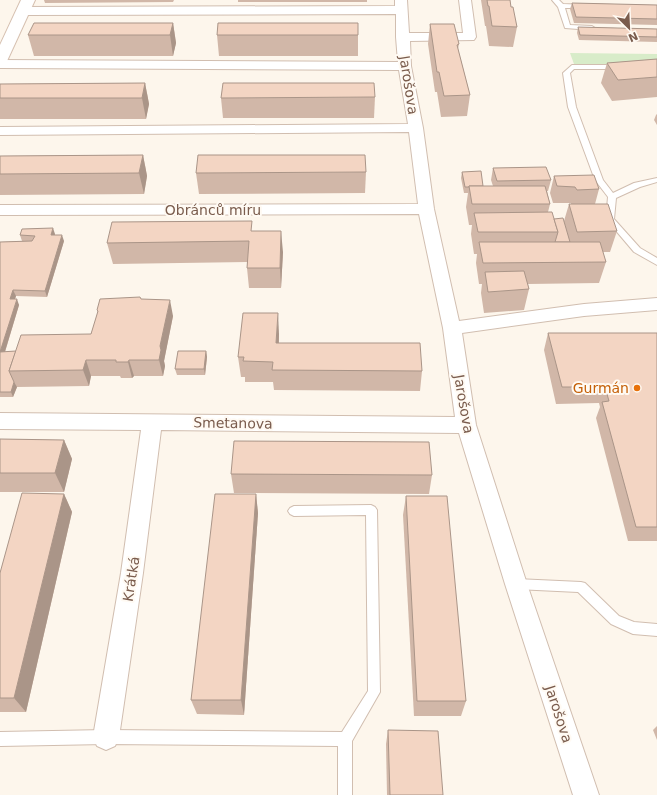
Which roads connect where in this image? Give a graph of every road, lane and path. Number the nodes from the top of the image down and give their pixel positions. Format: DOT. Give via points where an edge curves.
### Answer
graph roads {
  1 [pos="465,0"];
  2 [pos="555,0"];
  3 [pos="401,5"];
  4 [pos="25,6"];
  5 [pos="561,6"];
  6 [pos="590,6"];
  7 [pos="597,28"];
  8 [pos="402,37"];
  9 [pos="0,63"];
  10 [pos="405,66"];
  11 [pos="626,67"];
  12 [pos="416,128"];
  13 [pos="0,131"];
  14 [pos="657,180"];
  15 [pos="612,197"];
  16 [pos="426,209"];
  17 [pos="0,210"];
  18 [pos="657,262"];
  19 [pos="657,304"];
  20 [pos="452,328"];
  21 [pos="0,421"];
  22 [pos="151,422"];
  23 [pos="466,426"];
  24 [pos="294,511"];
  25 [pos="516,584"];
  26 [pos="657,630"];
  27 [pos="106,736"];
  28 [pos="0,739"];
  29 [pos="345,739"];
  30 [pos="346,795"];
  31 [pos="586,795"];
  1 -- 8 [label="street" via="470,37"];
  2 -- 5 [label="lane"];
  3 -- 4 [label="street"];
  3 -- 8 [label="street, Jarošova"];
  4 -- 9 [label="street"];
  5 -- 6 [label="lane"];
  5 -- 7 [label="lane" via="566,27"];
  8 -- 10 [label="street, Jarošova"];
  9 -- 10 [label="street"];
  10 -- 12 [label="street, Jarošova"];
  11 -- 15 [label="lane" via="572,67 566,73 572,107 599,180"];
  12 -- 13 [label="street"];
  12 -- 16 [label="street, Jarošova"];
  14 -- 15 [label="lane"];
  15 -- 18 [label="lane" via="610,219 637,250"];
  16 -- 17 [label="street, Obránců míru"];
  16 -- 20 [label="street, Jarošova"];
  19 -- 20 [label="street" via="584,310"];
  20 -- 23 [label="street, Jarošova"];
  21 -- 22 [label="street, Smetanova"];
  22 -- 23 [label="street, Smetanova"];
  22 -- 27 [label="street, Krátká" via="151,439 132,573"];
  23 -- 25 [label="street, Jarošova"];
  24 -- 29 [label="lane" via="371,510 374,692"];
  25 -- 26 [label="lane" via="581,588 615,620 633,628"];
  25 -- 31 [label="street, Jarošova"];
  27 -- 28 [label="lane"];
  27 -- 29 [label="lane"];
  29 -- 30 [label="lane"];
}
